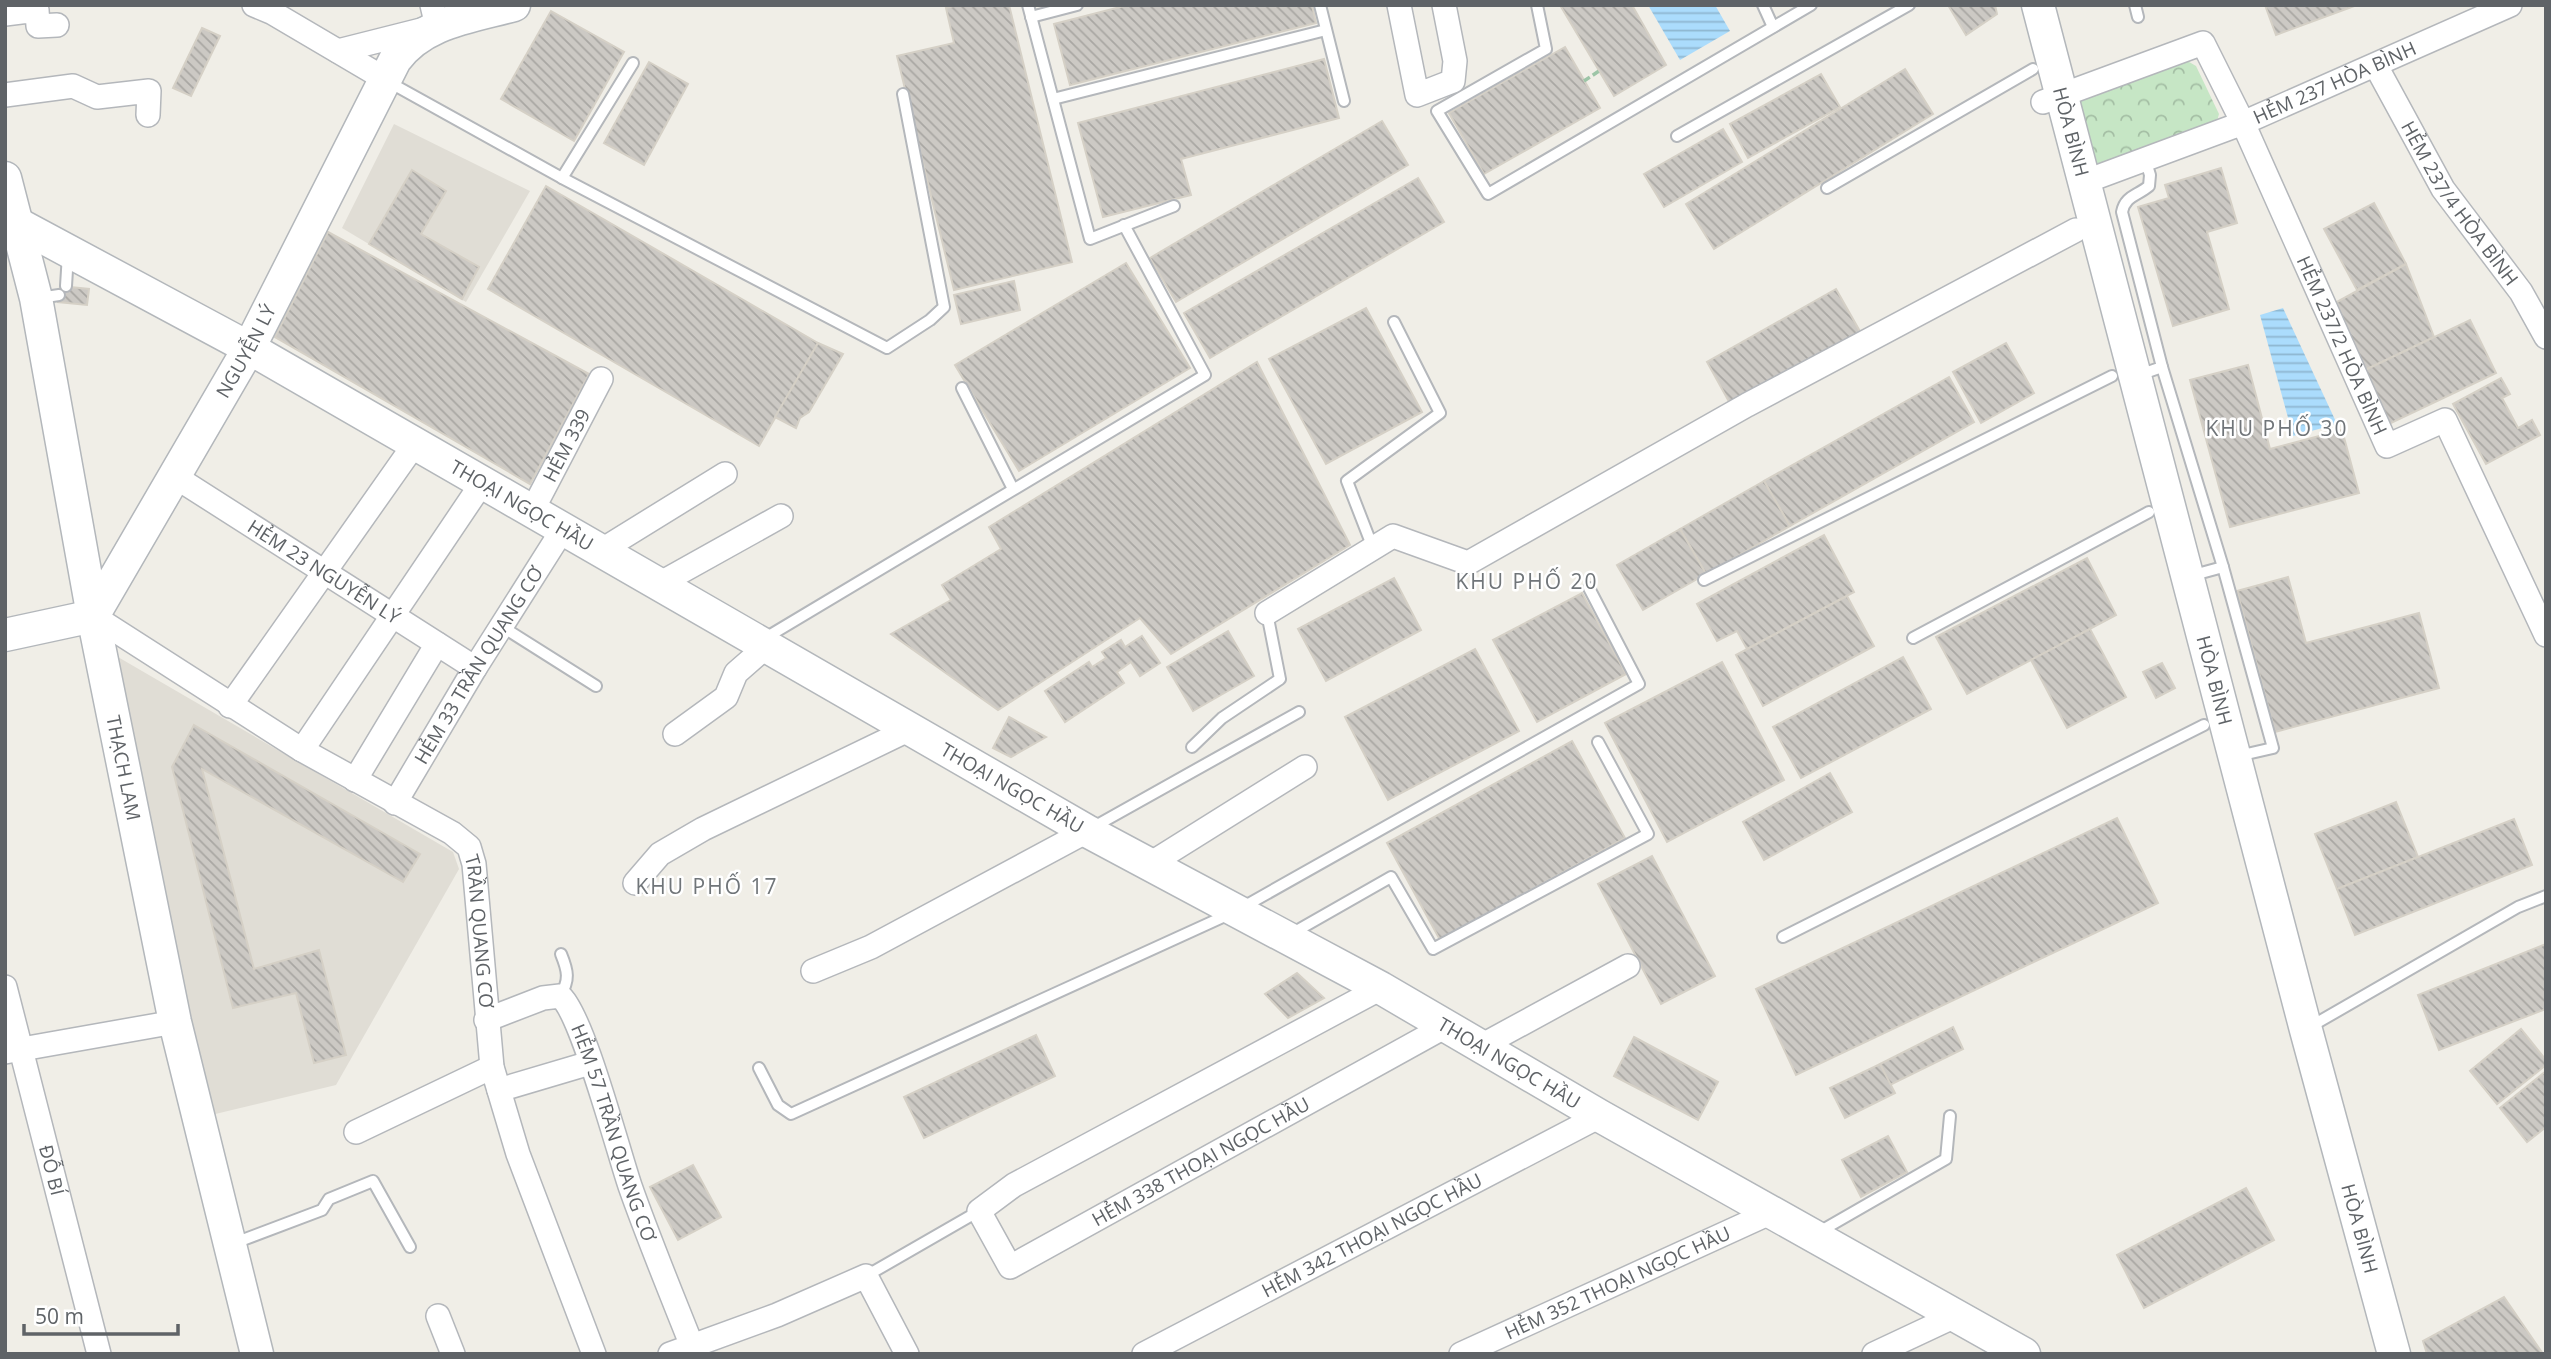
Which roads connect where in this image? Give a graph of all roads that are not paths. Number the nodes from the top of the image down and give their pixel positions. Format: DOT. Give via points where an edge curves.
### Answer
graph roads {
  1 [pos="514,5"];
  2 [pos="1077,5"];
  3 [pos="1320,5"];
  4 [pos="1399,5"];
  5 [pos="1444,5"];
  6 [pos="1537,5"];
  7 [pos="1763,5"];
  8 [pos="1811,5"];
  9 [pos="1909,5"];
  10 [pos="2017,5"];
  11 [pos="2038,5"];
  12 [pos="2135,5"];
  13 [pos="2511,5"];
  14 [pos="266,8"];
  15 [pos="1029,11"];
  16 [pos="5,14"];
  17 [pos="434,16"];
  18 [pos="2138,18"];
  19 [pos="57,25"];
  20 [pos="1773,27"];
  21 [pos="1326,30"];
  22 [pos="338,51"];
  23 [pos="633,63"];
  24 [pos="2376,66"];
  25 [pos="2033,69"];
  26 [pos="385,79"];
  27 [pos="903,94"];
  28 [pos="5,95"];
  29 [pos="1053,99"];
  30 [pos="2052,99"];
  31 [pos="1344,101"];
  32 [pos="148,115"];
  33 [pos="2243,123"];
  34 [pos="1678,136"];
  35 [pos="2145,159"];
  36 [pos="562,178"];
  37 [pos="2084,182"];
  38 [pos="1827,188"];
  39 [pos="8,201"];
  40 [pos="1174,206"];
  41 [pos="1124,225"];
  42 [pos="2076,230"];
  43 [pos="68,251"];
  44 [pos="54,293"];
  45 [pos="1394,322"];
  46 [pos="2546,337"];
  47 [pos="246,338"];
  48 [pos="2136,373"];
  49 [pos="601,379"];
  50 [pos="962,388"];
  51 [pos="414,445"];
  52 [pos="725,474"];
  53 [pos="174,476"];
  54 [pos="482,484"];
  55 [pos="1013,489"];
  56 [pos="532,512"];
  57 [pos="2149,512"];
  58 [pos="781,516"];
  59 [pos="563,529"];
  60 [pos="1373,548"];
  61 [pos="602,550"];
  62 [pos="2222,566"];
  63 [pos="324,573"];
  64 [pos="2187,577"];
  65 [pos="1704,580"];
  66 [pos="659,584"];
  67 [pos="1589,588"];
  68 [pos="1267,613"];
  69 [pos="393,616"];
  70 [pos="93,617"];
  71 [pos="501,626"];
  72 [pos="5,635"];
  73 [pos="2546,635"];
  74 [pos="1913,638"];
  75 [pos="437,644"];
  76 [pos="763,644"];
  77 [pos="475,668"];
  78 [pos="596,686"];
  79 [pos="230,706"];
  80 [pos="1298,712"];
  81 [pos="2204,725"];
  82 [pos="910,729"];
  83 [pos="675,734"];
  84 [pos="1598,741"];
  85 [pos="1192,747"];
  86 [pos="302,750"];
  87 [pos="2224,760"];
  88 [pos="1305,767"];
  89 [pos="355,780"];
  90 [pos="395,803"];
  91 [pos="1087,831"];
  92 [pos="1150,864"];
  93 [pos="635,883"];
  94 [pos="2546,896"];
  95 [pos="1236,911"];
  96 [pos="1783,937"];
  97 [pos="1286,938"];
  98 [pos="561,954"];
  99 [pos="1628,966"];
  100 [pos="813,971"];
  101 [pos="5,987"];
  102 [pos="1381,988"];
  103 [pos="560,996"];
  104 [pos="486,1020"];
  105 [pos="175,1023"];
  106 [pos="1446,1026"];
  107 [pos="2306,1030"];
  108 [pos="1481,1046"];
  109 [pos="13,1050"];
  110 [pos="590,1063"];
  111 [pos="492,1067"];
  112 [pos="759,1068"];
  113 [pos="499,1090"];
  114 [pos="1600,1116"];
  115 [pos="1950,1116"];
  116 [pos="356,1132"];
  117 [pos="979,1211"];
  118 [pos="1772,1212"];
  119 [pos="1814,1235"];
  120 [pos="230,1245"];
  121 [pos="410,1247"];
  122 [pos="866,1276"];
  123 [pos="438,1316"];
  124 [pos="1955,1316"];
  125 [pos="692,1346"];
  126 [pos="99,1354"];
  127 [pos="257,1354"];
  128 [pos="453,1354"];
  129 [pos="594,1354"];
  130 [pos="670,1354"];
  131 [pos="907,1354"];
  132 [pos="1144,1354"];
  133 [pos="1461,1354"];
  134 [pos="1874,1354"];
  135 [pos="2024,1354"];
  136 [pos="2372,1354"];
  137 [pos="2394,1354"];
  1 -- 17 [label="main road, NGUYỄN LÝ"];
  2 -- 15 [label="lane"];
  3 -- 21 [label="lane"];
  4 -- 5 [label="street" via="1417,95 1453,81 1455,61"];
  6 -- 20 [label="lane" via="1546,49 1437,111 1488,194"];
  7 -- 20 [label="lane"];
  8 -- 20 [label="lane"];
  9 -- 34 [label="lane"];
  10 -- 25 [label="main road, HÒA BÌNH"];
  11 -- 30 [label="main road, HÒA BÌNH"];
  12 -- 18 [label="lane"];
  13 -- 24 [label="street, HẺM 237 HÒA BÌNH"];
  14 -- 22 [label="street"];
  15 -- 29 [label="lane"];
  16 -- 19 [label="street" via="37,10 38,26"];
  17 -- 22 [label="street"];
  17 -- 26 [label="main road, NGUYỄN LÝ" via="403,48"];
  21 -- 29 [label="lane"];
  21 -- 31 [label="lane"];
  22 -- 26 [label="street"];
  23 -- 36 [label="lane"];
  24 -- 33 [label="street, HẺM 237 HÒA BÌNH"];
  24 -- 46 [label="street, HẺM 237/4 HÒA BÌNH" via="2443,188 2521,292"];
  25 -- 30 [label="main road, HÒA BÌNH"];
  25 -- 38 [label="lane"];
  26 -- 36 [label="lane"];
  26 -- 47 [label="main road, NGUYỄN LÝ"];
  27 -- 36 [label="lane" via="944,307 887,348"];
  28 -- 32 [label="street" via="73,86 97,97 149,91"];
  29 -- 41 [label="lane" via="1090,239"];
  30 -- 33 [label="street, HẺM 237 HÒA BÌNH" via="2203,43"];
  30 -- 37 [label="main road, HÒA BÌNH"];
  30 -- 42 [label="main road, HÒA BÌNH"];
  33 -- 35 [label="street"];
  33 -- 73 [label="street, HẺM 237/2 HÒA BÌNH" via="2388,446 2445,420"];
  35 -- 37 [label="street"];
  35 -- 48 [label="lane" via="2149,186 2130,197 2122,212"];
  37 -- 48 [label="main road, HÒA BÌNH"];
  39 -- 43 [label="main road, THOẠI NGỌC HẦU"];
  39 -- 44 [label="main road, THẠCH LAM"];
  40 -- 41 [label="lane"];
  41 -- 55 [label="lane" via="1205,375"];
  42 -- 48 [label="main road, HÒA BÌNH"];
  42 -- 60 [label="street" via="1747,405 1468,563 1393,536"];
  43 -- 44 [label="lane"];
  43 -- 47 [label="main road, THOẠI NGỌC HẦU"];
  44 -- 70 [label="main road, THẠCH LAM"];
  45 -- 60 [label="lane" via="1440,413 1347,481"];
  47 -- 51 [label="main road, THOẠI NGỌC HẦU"];
  47 -- 53 [label="main road, NGUYỄN LÝ"];
  48 -- 57 [label="main road, HÒA BÌNH"];
  48 -- 62 [label="lane"];
  48 -- 64 [label="main road, HÒA BÌNH"];
  48 -- 65 [label="lane"];
  49 -- 56 [label="street, HẺM 339"];
  50 -- 55 [label="lane"];
  51 -- 54 [label="main road, THOẠI NGỌC HẦU"];
  51 -- 63 [label="street"];
  52 -- 61 [label="street"];
  53 -- 63 [label="street, HẺM 23 NGUYỄN LÝ"];
  53 -- 70 [label="main road, NGUYỄN LÝ"];
  54 -- 56 [label="main road, THOẠI NGỌC HẦU"];
  54 -- 69 [label="street"];
  55 -- 76 [label="lane"];
  56 -- 59 [label="main road, THOẠI NGỌC HẦU"];
  57 -- 74 [label="lane"];
  57 -- 81 [label="main road, HÒA BÌNH"];
  58 -- 66 [label="street"];
  59 -- 61 [label="main road, THOẠI NGỌC HẦU"];
  59 -- 71 [label="street, HẺM 33 TRẦN QUANG CƠ"];
  60 -- 68 [label="street"];
  61 -- 66 [label="main road, THOẠI NGỌC HẦU"];
  62 -- 64 [label="lane"];
  62 -- 87 [label="lane" via="2273,748"];
  63 -- 69 [label="street, HẺM 23 NGUYỄN LÝ"];
  63 -- 79 [label="street"];
  64 -- 87 [label="main road, HÒA BÌNH"];
  66 -- 76 [label="main road, THOẠI NGỌC HẦU"];
  67 -- 95 [label="lane" via="1639,684"];
  68 -- 85 [label="lane" via="1279,679 1222,718"];
  69 -- 75 [label="street, HẺM 23 NGUYỄN LÝ"];
  69 -- 86 [label="street"];
  70 -- 72 [label="main road"];
  70 -- 79 [label="street, TRẦN QUANG CƠ"];
  70 -- 105 [label="main road, THẠCH LAM"];
  71 -- 77 [label="street, HẺM 33 TRẦN QUANG CƠ"];
  71 -- 78 [label="lane"];
  75 -- 77 [label="street, HẺM 23 NGUYỄN LÝ"];
  75 -- 89 [label="street"];
  76 -- 82 [label="main road, THOẠI NGỌC HẦU"];
  76 -- 83 [label="street" via="736,673 726,697"];
  77 -- 90 [label="street, HẺM 33 TRẦN QUANG CƠ"];
  79 -- 86 [label="street, TRẦN QUANG CƠ"];
  80 -- 91 [label="lane"];
  81 -- 87 [label="main road, HÒA BÌNH"];
  81 -- 96 [label="lane"];
  82 -- 91 [label="main road, THOẠI NGỌC HẦU"];
  82 -- 93 [label="street" via="703,829 660,854"];
  84 -- 97 [label="lane" via="1648,834 1433,949 1391,877"];
  86 -- 89 [label="street, TRẦN QUANG CƠ"];
  87 -- 107 [label="main road, HÒA BÌNH"];
  87 -- 136 [label="main road, HÒA BÌNH"];
  88 -- 92 [label="street"];
  89 -- 90 [label="street, TRẦN QUANG CƠ"];
  90 -- 104 [label="street, TRẦN QUANG CƠ" via="452,833 469,848"];
  91 -- 92 [label="main road, THOẠI NGỌC HẦU"];
  91 -- 100 [label="street" via="871,947"];
  92 -- 95 [label="main road, THOẠI NGỌC HẦU"];
  94 -- 107 [label="lane"];
  95 -- 97 [label="main road, THOẠI NGỌC HẦU"];
  95 -- 112 [label="lane" via="791,1114 778,1105"];
  97 -- 102 [label="main road, THOẠI NGỌC HẦU"];
  98 -- 103 [label="lane" via="568,972"];
  99 -- 108 [label="street"];
  101 -- 109 [label="street, ĐỖ BÍ"];
  102 -- 106 [label="main road, THOẠI NGỌC HẦU"];
  102 -- 117 [label="street" via="1014,1185"];
  103 -- 104 [label="street"];
  103 -- 110 [label="street, HẺM 57 TRẦN QUANG CƠ" via="571,1009"];
  104 -- 111 [label="street, TRẦN QUANG CƠ"];
  105 -- 109 [label="street"];
  105 -- 120 [label="main road, THẠCH LAM"];
  106 -- 108 [label="main road, THOẠI NGỌC HẦU"];
  106 -- 117 [label="street, HẺM 338 THOẠI NGỌC HẦU" via="1010,1268"];
  107 -- 137 [label="main road, HÒA BÌNH"];
  108 -- 114 [label="main road, THOẠI NGỌC HẦU"];
  109 -- 126 [label="street, ĐỖ BÍ"];
  110 -- 113 [label="street"];
  110 -- 125 [label="street, HẺM 57 TRẦN QUANG CƠ"];
  111 -- 113 [label="street, TRẦN QUANG CƠ"];
  111 -- 116 [label="street"];
  113 -- 129 [label="street, TRẦN QUANG CƠ" via="518,1154"];
  114 -- 118 [label="main road, THOẠI NGỌC HẦU"];
  114 -- 132 [label="street, HẺM 342 THOẠI NGỌC HẦU"];
  115 -- 119 [label="lane" via="1946,1159"];
  117 -- 122 [label="lane"];
  118 -- 119 [label="main road, THOẠI NGỌC HẦU"];
  118 -- 133 [label="street, HẺM 352 THOẠI NGỌC HẦU"];
  119 -- 124 [label="main road, THOẠI NGỌC HẦU"];
  120 -- 121 [label="lane" via="322,1210 329,1199 373,1181"];
  120 -- 127 [label="main road, THẠCH LAM"];
  122 -- 125 [label="street"];
  122 -- 131 [label="street"];
  123 -- 128 [label="street"];
  124 -- 134 [label="street"];
  124 -- 135 [label="main road, THOẠI NGỌC HẦU"];
  125 -- 130 [label="street"];
}
